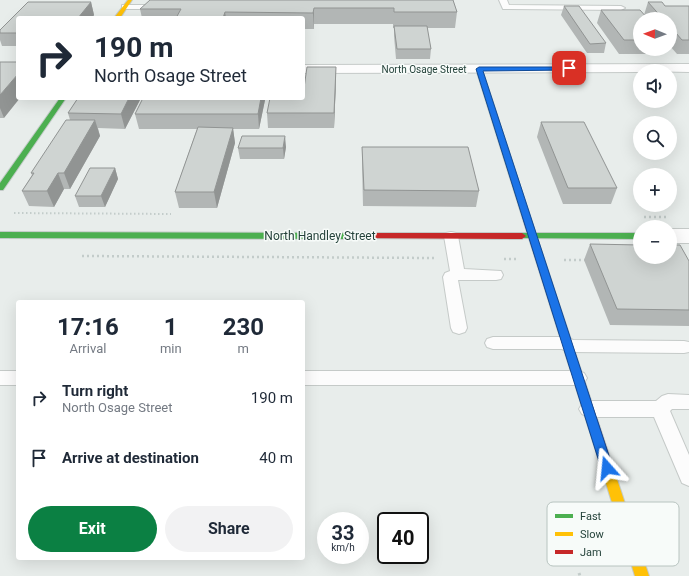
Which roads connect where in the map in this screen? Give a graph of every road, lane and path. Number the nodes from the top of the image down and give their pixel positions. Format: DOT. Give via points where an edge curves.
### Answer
graph roads {
  1 [pos="503,0"];
  2 [pos="128,3"];
  3 [pos="172,7"];
  4 [pos="621,8"];
  5 [pos="119,16"];
  6 [pos="689,68"];
  7 [pos="305,69"];
  8 [pos="479,69"];
  9 [pos="62,100"];
  10 [pos="0,188"];
  11 [pos="0,234"];
  12 [pos="451,236"];
  13 [pos="533,236"];
  14 [pos="633,236"];
  15 [pos="677,236"];
  16 [pos="689,236"];
  17 [pos="80,256"];
  18 [pos="455,259"];
  19 [pos="502,259"];
  20 [pos="540,259"];
  21 [pos="595,260"];
  22 [pos="458,274"];
  23 [pos="496,275"];
  24 [pos="459,328"];
  25 [pos="493,343"];
  26 [pos="567,344"];
  27 [pos="684,347"];
  28 [pos="0,378"];
  29 [pos="16,378"];
  30 [pos="305,378"];
  31 [pos="578,378"];
  32 [pos="689,402"];
  33 [pos="588,409"];
  34 [pos="660,409"];
  35 [pos="689,477"];
  36 [pos="618,502"];
  37 [pos="639,566"];
  38 [pos="642,576"];
  1 -- 4 [label="lane" via="506,7"];
  2 -- 3 [label="lane"];
  2 -- 5 [label="street"];
  6 -- 8 [label="street, North Osage Street"];
  7 -- 8 [label="street, North Osage Street"];
  8 -- 13 [label="street"];
  9 -- 10 [label="street"];
  11 -- 12 [label="street, North Handley Street"];
  12 -- 13 [label="street, North Handley Street"];
  12 -- 18 [label="lane"];
  13 -- 14 [label="street, North Handley Street"];
  13 -- 20 [label="street"];
  15 -- 16 [label="street"];
  17 -- 18 [label="path"];
  18 -- 22 [label="lane"];
  19 -- 20 [label="path"];
  20 -- 21 [label="path"];
  20 -- 26 [label="street"];
  22 -- 23 [label="lane"];
  22 -- 24 [label="lane" via="450,277"];
  25 -- 26 [label="lane"];
  26 -- 27 [label="lane"];
  26 -- 31 [label="street"];
  28 -- 29 [label="lane"];
  30 -- 31 [label="lane"];
  31 -- 33 [label="street"];
  32 -- 34 [label="lane" via="668,401"];
  33 -- 34 [label="lane"];
  33 -- 36 [label="street"];
  34 -- 35 [label="lane"];
  37 -- 38 [label="street"];
}
